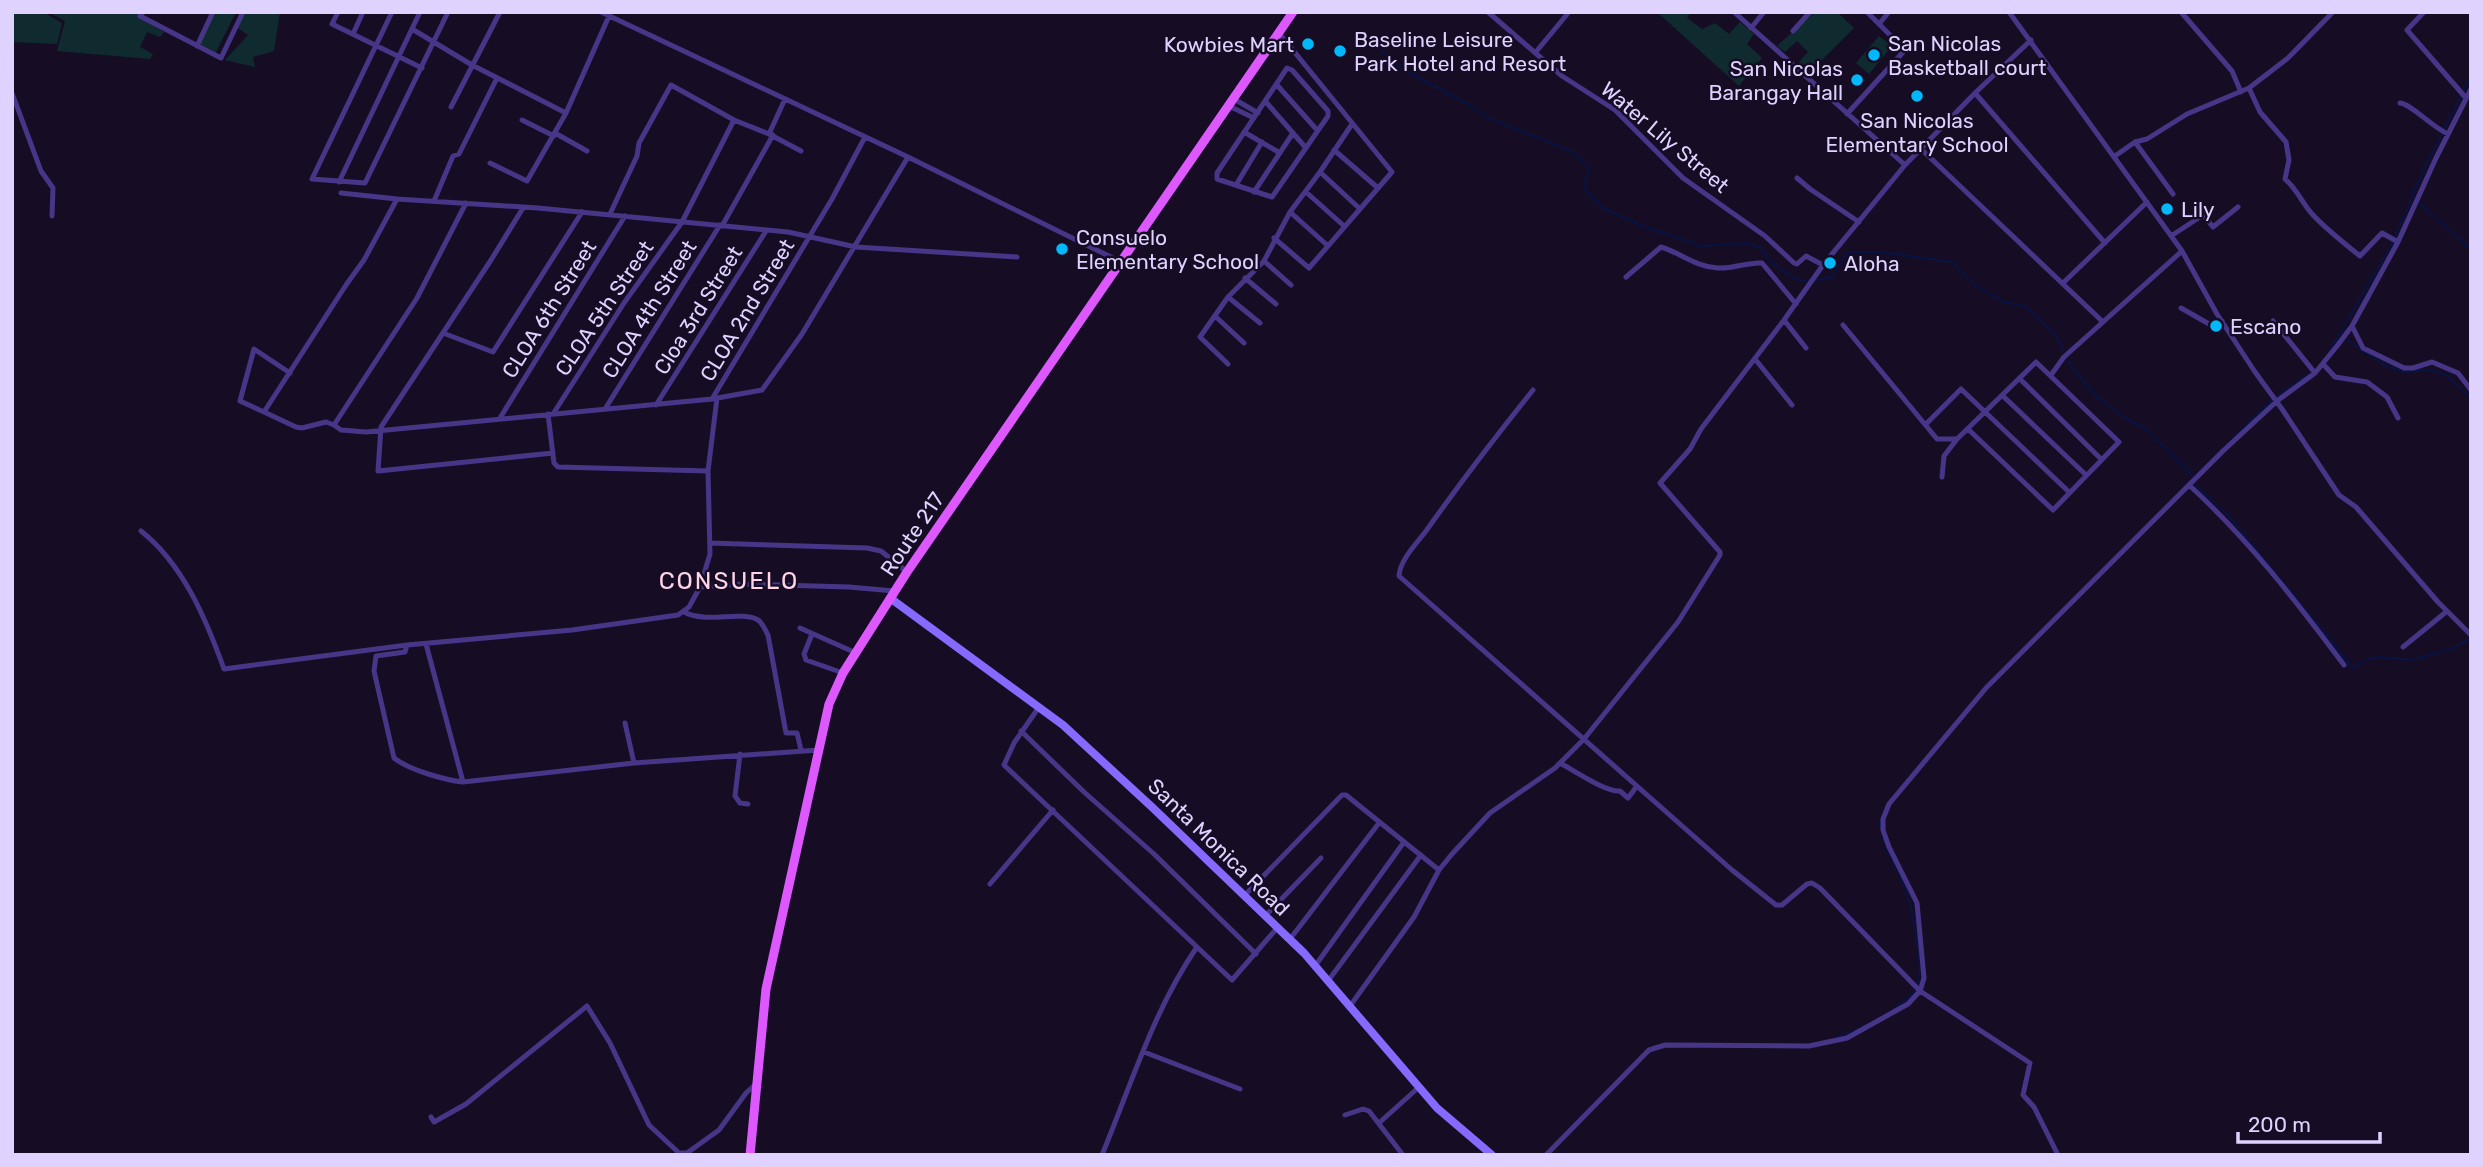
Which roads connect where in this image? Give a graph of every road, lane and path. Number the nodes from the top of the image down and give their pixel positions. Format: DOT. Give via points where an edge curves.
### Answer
graph roads {
  1 [pos="143,12"];
  2 [pos="213,12"];
  3 [pos="243,12"];
  4 [pos="338,12"];
  5 [pos="363,12"];
  6 [pos="392,12"];
  7 [pos="420,12"];
  8 [pos="448,12"];
  9 [pos="500,12"];
  10 [pos="601,12"];
  11 [pos="1293,12"];
  12 [pos="1488,12"];
  13 [pos="1569,12"];
  14 [pos="1734,12"];
  15 [pos="1764,12"];
  16 [pos="1810,12"];
  17 [pos="1889,12"];
  18 [pos="2009,12"];
  19 [pos="2181,12"];
  20 [pos="2333,12"];
  21 [pos="1870,13"];
  22 [pos="2423,13"];
  23 [pos="609,16"];
  24 [pos="1879,24"];
  25 [pos="1751,27"];
  26 [pos="412,29"];
  27 [pos="1793,31"];
  28 [pos="1279,33"];
  29 [pos="353,34"];
  30 [pos="2031,40"];
  31 [pos="433,43"];
  32 [pos="197,46"];
  33 [pos="376,46"];
  34 [pos="1535,53"];
  35 [pos="398,57"];
  36 [pos="472,65"];
  37 [pos="422,68"];
  38 [pos="497,78"];
  39 [pos="1277,85"];
  40 [pos="2249,88"];
  41 [pos="2471,89"];
  42 [pos="2241,92"];
  43 [pos="12,93"];
  44 [pos="1975,93"];
  45 [pos="2466,98"];
  46 [pos="785,99"];
  47 [pos="1231,102"];
  48 [pos="1266,102"];
  49 [pos="2400,103"];
  50 [pos="450,107"];
  51 [pos="566,113"];
  52 [pos="1847,114"];
  53 [pos="1256,116"];
  54 [pos="522,120"];
  55 [pos="734,120"];
  56 [pos="1352,124"];
  57 [pos="1317,130"];
  58 [pos="1244,132"];
  59 [pos="1293,133"];
  60 [pos="554,134"];
  61 [pos="2448,134"];
  62 [pos="771,135"];
  63 [pos="865,137"];
  64 [pos="1262,142"];
  65 [pos="2135,142"];
  66 [pos="1306,148"];
  67 [pos="1920,148"];
  68 [pos="1334,150"];
  69 [pos="587,151"];
  70 [pos="801,151"];
  71 [pos="1280,153"];
  72 [pos="2115,156"];
  73 [pos="908,157"];
  74 [pos="491,163"];
  75 [pos="1905,165"];
  76 [pos="1320,172"];
  77 [pos="1797,178"];
  78 [pos="339,182"];
  79 [pos="1236,185"];
  80 [pos="1378,188"];
  81 [pos="1254,192"];
  82 [pos="1306,192"];
  83 [pos="341,193"];
  84 [pos="2173,194"];
  85 [pos="397,199"];
  86 [pos="434,201"];
  87 [pos="2147,202"];
  88 [pos="466,203"];
  89 [pos="2238,206"];
  90 [pos="523,208"];
  91 [pos="1359,208"];
  92 [pos="582,212"];
  93 [pos="1290,212"];
  94 [pos="610,214"];
  95 [pos="52,216"];
  96 [pos="625,216"];
  97 [pos="682,222"];
  98 [pos="1859,222"];
  99 [pos="721,225"];
  100 [pos="1343,226"];
  101 [pos="766,231"];
  102 [pos="2171,236"];
  103 [pos="809,237"];
  104 [pos="1274,239"];
  105 [pos="2398,242"];
  106 [pos="2105,243"];
  107 [pos="1328,245"];
  108 [pos="856,247"];
  109 [pos="2182,251"];
  110 [pos="1017,257"];
  111 [pos="1264,261"];
  112 [pos="1121,262"];
  113 [pos="1823,265"];
  114 [pos="1626,277"];
  115 [pos="1245,278"];
  116 [pos="2063,284"];
  117 [pos="1291,285"];
  118 [pos="1228,297"];
  119 [pos="1276,304"];
  120 [pos="1796,304"];
  121 [pos="2181,308"];
  122 [pos="1215,316"];
  123 [pos="1784,320"];
  124 [pos="2104,321"];
  125 [pos="2222,321"];
  126 [pos="2273,321"];
  127 [pos="1260,323"];
  128 [pos="1843,325"];
  129 [pos="2351,326"];
  130 [pos="443,333"];
  131 [pos="1244,343"];
  132 [pos="246,345"];
  133 [pos="1806,348"];
  134 [pos="254,349"];
  135 [pos="2064,357"];
  136 [pos="1755,359"];
  137 [pos="1228,364"];
  138 [pos="2323,364"];
  139 [pos="2045,370"];
  140 [pos="290,373"];
  141 [pos="2315,373"];
  142 [pos="2051,375"];
  143 [pos="2020,379"];
  144 [pos="1533,390"];
  145 [pos="2471,390"];
  146 [pos="2003,396"];
  147 [pos="715,399"];
  148 [pos="2277,401"];
  149 [pos="656,405"];
  150 [pos="1792,405"];
  151 [pos="605,409"];
  152 [pos="264,412"];
  153 [pos="1985,413"];
  154 [pos="551,414"];
  155 [pos="2398,418"];
  156 [pos="500,419"];
  157 [pos="1926,424"];
  158 [pos="334,425"];
  159 [pos="1969,430"];
  160 [pos="379,431"];
  161 [pos="1957,439"];
  162 [pos="553,453"];
  163 [pos="2101,459"];
  164 [pos="708,471"];
  165 [pos="2086,475"];
  166 [pos="1942,477"];
  167 [pos="2189,485"];
  168 [pos="2069,492"];
  169 [pos="141,531"];
  170 [pos="710,543"];
  171 [pos="907,572"];
  172 [pos="700,587"];
  173 [pos="892,594"];
  174 [pos="684,612"];
  175 [pos="2446,612"];
  176 [pos="800,628"];
  177 [pos="812,634"];
  178 [pos="2471,635"];
  179 [pos="426,643"];
  180 [pos="408,645"];
  181 [pos="2403,646"];
  182 [pos="856,653"];
  183 [pos="2344,665"];
  184 [pos="843,673"];
  185 [pos="1039,707"];
  186 [pos="625,723"];
  187 [pos="1021,732"];
  188 [pos="1584,739"];
  189 [pos="802,750"];
  190 [pos="819,750"];
  191 [pos="740,754"];
  192 [pos="635,763"];
  193 [pos="1560,763"];
  194 [pos="464,782"];
  195 [pos="1637,786"];
  196 [pos="748,804"];
  197 [pos="1053,810"];
  198 [pos="1379,823"];
  199 [pos="1404,842"];
  200 [pos="1421,855"];
  201 [pos="1321,858"];
  202 [pos="1439,870"];
  203 [pos="990,884"];
  204 [pos="1245,895"];
  205 [pos="1266,915"];
  206 [pos="1278,927"];
  207 [pos="1290,939"];
  208 [pos="1197,947"];
  209 [pos="1256,954"];
  210 [pos="1315,966"];
  211 [pos="1328,981"];
  212 [pos="1920,991"];
  213 [pos="1350,1006"];
  214 [pos="1144,1052"];
  215 [pos="757,1083"];
  216 [pos="1419,1087"];
  217 [pos="1240,1088"];
  218 [pos="1345,1115"];
  219 [pos="431,1117"];
  220 [pos="1379,1123"];
  221 [pos="1486,1153"];
  222 [pos="750,1155"];
  223 [pos="1102,1155"];
  224 [pos="1403,1155"];
  225 [pos="1546,1155"];
  226 [pos="2058,1155"];
  1 -- 32 [label="street" via="140,16"];
  2 -- 32 [label="street"];
  3 -- 32 [label="street" via="221,58"];
  4 -- 29 [label="street" via="332,24"];
  5 -- 29 [label="street"];
  6 -- 33 [label="street"];
  7 -- 26 [label="street"];
  8 -- 31 [label="street"];
  9 -- 36 [label="street"];
  10 -- 23 [label="street"];
  11 -- 28 [label="main road, Route 217"];
  12 -- 34 [label="street, Water Lily Street"];
  13 -- 34 [label="street"];
  14 -- 25 [label="street"];
  15 -- 25 [label="street"];
  16 -- 27 [label="street"];
  17 -- 24 [label="street"];
  18 -- 30 [label="street"];
  19 -- 42 [label="street" via="2232,71"];
  20 -- 40 [label="street" via="2288,58"];
  21 -- 24 [label="street"];
  22 -- 45 [label="street" via="2407,30"];
  23 -- 46 [label="street"];
  23 -- 51 [label="street"];
  24 -- 52 [label="street" via="1905,50"];
  25 -- 52 [label="street"];
  26 -- 31 [label="street"];
  26 -- 35 [label="street"];
  28 -- 47 [label="main road, Route 217"];
  28 -- 56 [label="street"];
  29 -- 33 [label="street"];
  30 -- 44 [label="street"];
  30 -- 72 [label="street"];
  31 -- 36 [label="street"];
  31 -- 37 [label="street"];
  33 -- 35 [label="street"];
  33 -- 78 [label="street" via="312,179"];
  34 -- 113 [label="street, Water Lily Street" via="1615,110 1684,178 1765,236 1794,263 1806,256"];
  35 -- 37 [label="street"];
  35 -- 78 [label="street"];
  36 -- 38 [label="street"];
  36 -- 50 [label="street"];
  37 -- 78 [label="street" via="365,183"];
  38 -- 51 [label="street"];
  38 -- 86 [label="street" via="459,154 453,156"];
  39 -- 48 [label="street"];
  39 -- 57 [label="street"];
  39 -- 57 [label="street" via="1287,68 1292,69 1328,111"];
  40 -- 42 [label="street"];
  40 -- 105 [label="street" via="2260,112 2286,142 2285,179 2315,217 2360,256 2382,233"];
  41 -- 45 [label="street"];
  42 -- 65 [label="street"];
  43 -- 95 [label="street" via="41,171 52,188"];
  44 -- 67 [label="street"];
  44 -- 106 [label="street"];
  45 -- 61 [label="street"];
  46 -- 62 [label="street, CLOA 4th Street"];
  46 -- 63 [label="street"];
  47 -- 53 [label="street"];
  47 -- 112 [label="main road, Route 217"];
  48 -- 53 [label="street"];
  48 -- 59 [label="street"];
  49 -- 61 [label="street"];
  51 -- 60 [label="street"];
  52 -- 75 [label="street"];
  53 -- 58 [label="street"];
  54 -- 60 [label="street"];
  55 -- 62 [label="street"];
  55 -- 94 [label="street" via="671,85 639,143"];
  55 -- 97 [label="street, CLOA 5th Street"];
  56 -- 68 [label="street"];
  56 -- 80 [label="street" via="1392,172"];
  57 -- 66 [label="street"];
  58 -- 64 [label="street"];
  58 -- 79 [label="street" via="1216,177"];
  59 -- 66 [label="street"];
  59 -- 71 [label="street"];
  60 -- 69 [label="street"];
  60 -- 74 [label="street" via="527,181"];
  61 -- 105 [label="street"];
  62 -- 70 [label="street"];
  62 -- 99 [label="street, CLOA 4th Street"];
  63 -- 73 [label="street"];
  63 -- 103 [label="street, CLOA 2nd Street"];
  64 -- 71 [label="street"];
  64 -- 79 [label="street"];
  65 -- 72 [label="street"];
  65 -- 84 [label="street"];
  66 -- 81 [label="street" via="1274,195"];
  67 -- 75 [label="street"];
  67 -- 116 [label="street"];
  68 -- 76 [label="street"];
  68 -- 80 [label="street"];
  71 -- 81 [label="street"];
  72 -- 87 [label="street"];
  73 -- 108 [label="street"];
  73 -- 112 [label="street"];
  75 -- 98 [label="street"];
  76 -- 82 [label="street"];
  76 -- 91 [label="street"];
  77 -- 98 [label="street"];
  79 -- 81 [label="street"];
  80 -- 91 [label="street"];
  82 -- 93 [label="street"];
  82 -- 100 [label="street"];
  83 -- 85 [label="street"];
  85 -- 86 [label="street"];
  85 -- 140 [label="street" via="364,260"];
  86 -- 88 [label="street"];
  87 -- 102 [label="street"];
  87 -- 106 [label="street"];
  88 -- 90 [label="street"];
  88 -- 158 [label="street" via="417,298"];
  89 -- 102 [label="street" via="2213,227 2203,215"];
  90 -- 92 [label="street"];
  90 -- 130 [label="street"];
  91 -- 100 [label="street"];
  92 -- 94 [label="street"];
  92 -- 130 [label="street" via="493,352"];
  93 -- 104 [label="street"];
  93 -- 107 [label="street"];
  94 -- 96 [label="street"];
  96 -- 97 [label="street"];
  96 -- 156 [label="street, CLOA 6th Street"];
  97 -- 99 [label="street"];
  97 -- 154 [label="street, CLOA 5th Street"];
  98 -- 113 [label="street"];
  99 -- 101 [label="street"];
  99 -- 151 [label="street, CLOA 4th Street"];
  100 -- 107 [label="street"];
  101 -- 103 [label="street"];
  101 -- 149 [label="street, Cloa 3rd Street"];
  102 -- 109 [label="street"];
  103 -- 108 [label="street"];
  103 -- 147 [label="street, CLOA 2nd Street"];
  104 -- 107 [label="street" via="1309,268"];
  104 -- 111 [label="street"];
  105 -- 129 [label="street"];
  106 -- 116 [label="street"];
  108 -- 110 [label="street"];
  108 -- 147 [label="street" via="762,390"];
  109 -- 124 [label="street"];
  109 -- 125 [label="street"];
  111 -- 115 [label="street"];
  111 -- 117 [label="street"];
  112 -- 171 [label="main road, Route 217"];
  113 -- 120 [label="street"];
  114 -- 120 [label="street" via="1661,247 1704,267 1762,263"];
  115 -- 118 [label="street"];
  115 -- 119 [label="street"];
  116 -- 124 [label="street"];
  118 -- 122 [label="street"];
  118 -- 127 [label="street"];
  120 -- 123 [label="street"];
  121 -- 125 [label="street" via="2216,328"];
  122 -- 131 [label="street"];
  122 -- 137 [label="street" via="1200,337"];
  123 -- 133 [label="street"];
  123 -- 136 [label="street"];
  124 -- 135 [label="street"];
  125 -- 148 [label="street"];
  126 -- 141 [label="street"];
  128 -- 157 [label="street"];
  129 -- 138 [label="street"];
  129 -- 145 [label="street" via="2363,348 2404,368 2432,362 2458,373"];
  130 -- 160 [label="street"];
  132 -- 134 [label="street"];
  134 -- 140 [label="street"];
  134 -- 152 [label="street" via="240,401"];
  135 -- 139 [label="street"];
  135 -- 142 [label="street"];
  136 -- 150 [label="street"];
  136 -- 188 [label="street" via="1660,483 1720,555 1678,622"];
  138 -- 141 [label="street"];
  138 -- 155 [label="street" via="2335,377 2367,382 2377,389"];
  139 -- 142 [label="street"];
  139 -- 143 [label="street" via="2036,362"];
  140 -- 152 [label="street"];
  141 -- 148 [label="street"];
  142 -- 163 [label="street" via="2119,442"];
  143 -- 146 [label="street"];
  143 -- 163 [label="street"];
  144 -- 188 [label="street" via="1432,522 1402,564 1399,576"];
  146 -- 153 [label="street"];
  146 -- 165 [label="street"];
  147 -- 149 [label="street"];
  147 -- 164 [label="street"];
  148 -- 167 [label="street"];
  148 -- 175 [label="street" via="2339,495 2356,507"];
  149 -- 151 [label="street"];
  151 -- 154 [label="street"];
  152 -- 158 [label="street" via="296,427"];
  153 -- 157 [label="street" via="1961,389"];
  153 -- 159 [label="street"];
  153 -- 168 [label="street"];
  154 -- 156 [label="street"];
  154 -- 162 [label="street"];
  156 -- 160 [label="street"];
  157 -- 161 [label="street" via="1937,439"];
  158 -- 160 [label="street" via="341,430"];
  159 -- 161 [label="street"];
  159 -- 168 [label="street" via="2053,510"];
  160 -- 162 [label="street" via="379,471"];
  161 -- 166 [label="street" via="1944,456"];
  162 -- 164 [label="street" via="558,467"];
  163 -- 165 [label="street"];
  164 -- 170 [label="street"];
  165 -- 168 [label="street"];
  167 -- 183 [label="street" via="2278,577"];
  167 -- 212 [label="street" via="1986,688 1889,804 1883,830 1917,903 1924,978"];
  169 -- 180 [label="street" via="198,603 224,668"];
  170 -- 171 [label="street" via="867,548 881,551"];
  170 -- 172 [label="street"];
  171 -- 173 [label="main road, Route 217"];
  172 -- 173 [label="street" via="875,587"];
  172 -- 174 [label="street"];
  173 -- 182 [label="main road, Route 217"];
  173 -- 185 [label="street, Santa Monica Road"];
  174 -- 179 [label="street" via="572,630"];
  174 -- 189 [label="street" via="694,617 747,618 762,623 786,733 797,733"];
  175 -- 178 [label="street"];
  175 -- 181 [label="street"];
  176 -- 177 [label="street"];
  177 -- 182 [label="street"];
  177 -- 184 [label="street" via="806,660"];
  179 -- 180 [label="street"];
  179 -- 194 [label="street"];
  180 -- 194 [label="street" via="405,652 374,660 394,758"];
  182 -- 184 [label="main road, Route 217"];
  184 -- 190 [label="main road, Route 217" via="829,704"];
  185 -- 187 [label="street"];
  185 -- 204 [label="street, Santa Monica Road"];
  186 -- 192 [label="street"];
  187 -- 197 [label="street" via="1004,765"];
  187 -- 209 [label="street"];
  188 -- 193 [label="street"];
  188 -- 195 [label="street"];
  189 -- 190 [label="street"];
  189 -- 191 [label="street"];
  190 -- 215 [label="main road, Route 217" via="766,989"];
  191 -- 192 [label="street"];
  191 -- 196 [label="street" via="735,796"];
  192 -- 194 [label="street"];
  193 -- 195 [label="street" via="1628,798"];
  193 -- 202 [label="street" via="1490,813"];
  195 -- 212 [label="street" via="1776,905 1807,884 1820,888"];
  197 -- 203 [label="street"];
  197 -- 208 [label="street"];
  198 -- 199 [label="street"];
  198 -- 204 [label="street" via="1346,795 1339,796"];
  198 -- 207 [label="street"];
  199 -- 200 [label="street"];
  199 -- 210 [label="street"];
  200 -- 202 [label="street"];
  200 -- 211 [label="street"];
  201 -- 205 [label="street"];
  202 -- 213 [label="street" via="1414,917"];
  204 -- 205 [label="street, Santa Monica Road"];
  205 -- 206 [label="street, Santa Monica Road"];
  206 -- 207 [label="street, Santa Monica Road"];
  206 -- 209 [label="street"];
  207 -- 210 [label="street, Santa Monica Road"];
  208 -- 209 [label="street" via="1232,980"];
  208 -- 214 [label="street" via="1164,1004"];
  210 -- 211 [label="street, Santa Monica Road"];
  211 -- 213 [label="street, Santa Monica Road"];
  212 -- 225 [label="street" via="1908,1004 1847,1038 1809,1046 1665,1045 1649,1050"];
  212 -- 226 [label="street" via="2030,1063 2023,1095"];
  213 -- 216 [label="street, Santa Monica Road"];
  214 -- 217 [label="street"];
  214 -- 223 [label="street"];
  215 -- 219 [label="street" via="719,1130 687,1153 679,1153 649,1125 587,1006 466,1104 434,1122"];
  215 -- 222 [label="main road, Route 217"];
  216 -- 220 [label="street"];
  216 -- 221 [label="street, Santa Monica Road"];
  218 -- 220 [label="street" via="1366,1110"];
  220 -- 224 [label="street"];
}
